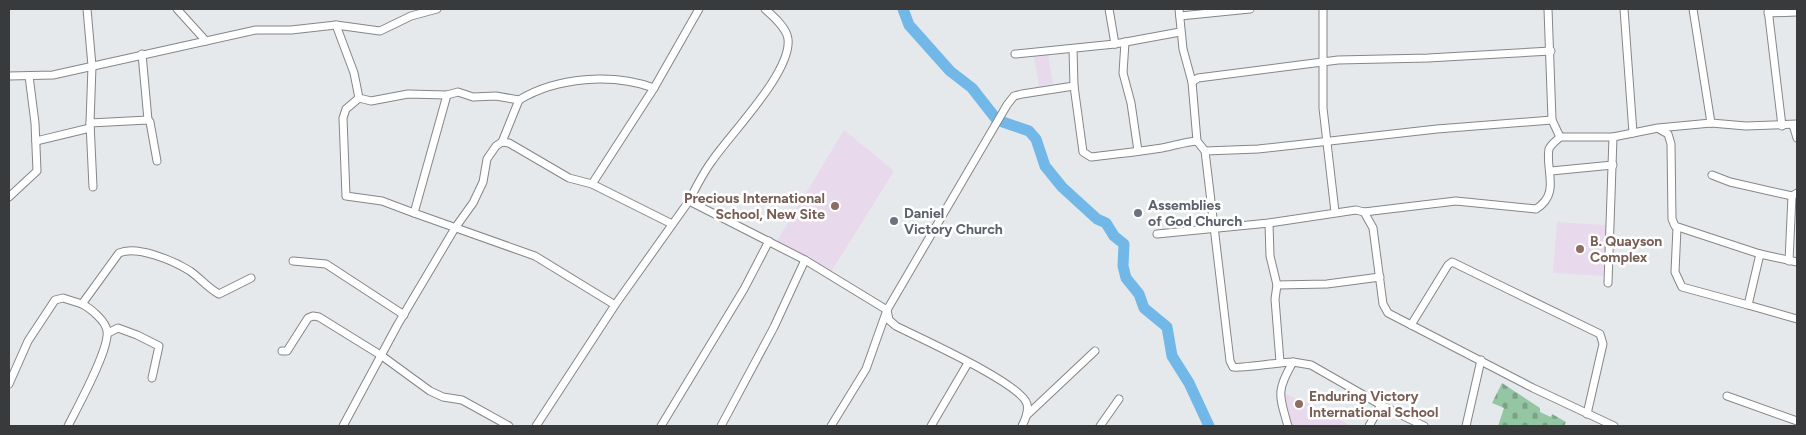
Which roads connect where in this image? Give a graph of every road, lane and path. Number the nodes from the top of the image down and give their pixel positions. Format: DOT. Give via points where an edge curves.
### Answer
graph roads {
  1 [pos="87,9"];
  2 [pos="177,9"];
  3 [pos="438,9"];
  4 [pos="699,9"];
  5 [pos="766,9"];
  6 [pos="1109,9"];
  7 [pos="1250,9"];
  8 [pos="1323,9"];
  9 [pos="1548,9"];
  10 [pos="1624,9"];
  11 [pos="1693,9"];
  12 [pos="1768,11"];
  13 [pos="1179,12"];
  14 [pos="1797,12"];
  15 [pos="336,25"];
  16 [pos="1180,32"];
  17 [pos="206,40"];
  18 [pos="1125,42"];
  19 [pos="1115,44"];
  20 [pos="1073,49"];
  21 [pos="1551,51"];
  22 [pos="142,54"];
  23 [pos="1015,54"];
  24 [pos="1322,64"];
  25 [pos="92,66"];
  26 [pos="9,76"];
  27 [pos="29,76"];
  28 [pos="1192,82"];
  29 [pos="1074,86"];
  30 [pos="654,88"];
  31 [pos="447,95"];
  32 [pos="359,98"];
  33 [pos="519,100"];
  34 [pos="148,120"];
  35 [pos="1552,120"];
  36 [pos="1712,123"];
  37 [pos="1795,125"];
  38 [pos="90,126"];
  39 [pos="1782,126"];
  40 [pos="1658,128"];
  41 [pos="1633,132"];
  42 [pos="1560,137"];
  43 [pos="1613,137"];
  44 [pos="1797,138"];
  45 [pos="36,141"];
  46 [pos="1197,141"];
  47 [pos="502,142"];
  48 [pos="1327,142"];
  49 [pos="1138,151"];
  50 [pos="1205,152"];
  51 [pos="157,161"];
  52 [pos="1613,165"];
  53 [pos="1551,171"];
  54 [pos="1712,175"];
  55 [pos="592,184"];
  56 [pos="93,187"];
  57 [pos="1795,194"];
  58 [pos="9,197"];
  59 [pos="689,201"];
  60 [pos="1335,212"];
  61 [pos="1364,212"];
  62 [pos="414,213"];
  63 [pos="1269,223"];
  64 [pos="672,224"];
  65 [pos="1215,227"];
  66 [pos="455,228"];
  67 [pos="1677,228"];
  68 [pos="1157,234"];
  69 [pos="768,241"];
  70 [pos="1760,254"];
  71 [pos="805,260"];
  72 [pos="293,261"];
  73 [pos="1789,261"];
  74 [pos="1797,262"];
  75 [pos="1380,277"];
  76 [pos="251,278"];
  77 [pos="1608,283"];
  78 [pos="1277,286"];
  79 [pos="82,304"];
  80 [pos="615,305"];
  81 [pos="1748,305"];
  82 [pos="887,310"];
  83 [pos="404,315"];
  84 [pos="1797,319"];
  85 [pos="105,323"];
  86 [pos="1411,325"];
  87 [pos="118,328"];
  88 [pos="108,332"];
  89 [pos="282,351"];
  90 [pos="1095,352"];
  91 [pos="382,356"];
  92 [pos="1481,360"];
  93 [pos="1280,362"];
  94 [pos="1293,362"];
  95 [pos="968,363"];
  96 [pos="152,378"];
  97 [pos="9,384"];
  98 [pos="1727,396"];
  99 [pos="1119,399"];
  100 [pos="1381,405"];
  101 [pos="1587,414"];
  102 [pos="1027,415"];
  103 [pos="1797,421"];
  104 [pos="68,426"];
  105 [pos="343,426"];
  106 [pos="509,426"];
  107 [pos="536,426"];
  108 [pos="661,426"];
  109 [pos="721,426"];
  110 [pos="831,426"];
  111 [pos="930,426"];
  112 [pos="1022,426"];
  113 [pos="1100,426"];
  114 [pos="1288,426"];
  115 [pos="1369,426"];
  116 [pos="1424,426"];
  117 [pos="1466,426"];
  118 [pos="1614,426"];
  1 -- 25 [label="street"];
  2 -- 17 [label="street"];
  3 -- 15 [label="street" via="411,16 387,29"];
  4 -- 30 [label="street"];
  5 -- 59 [label="street" via="788,38 786,52 774,79 712,160"];
  6 -- 19 [label="street"];
  7 -- 13 [label="street"];
  8 -- 24 [label="street"];
  9 -- 21 [label="street"];
  10 -- 41 [label="street"];
  11 -- 36 [label="street"];
  12 -- 14 [label="street"];
  12 -- 39 [label="street"];
  13 -- 16 [label="street"];
  15 -- 17 [label="street" via="256,30"];
  15 -- 32 [label="street" via="354,73"];
  16 -- 18 [label="street"];
  16 -- 28 [label="street"];
  17 -- 22 [label="street"];
  18 -- 19 [label="street"];
  18 -- 49 [label="street" via="1124,73"];
  19 -- 20 [label="street"];
  20 -- 23 [label="street"];
  20 -- 29 [label="street"];
  21 -- 24 [label="street" via="1338,60"];
  21 -- 35 [label="street"];
  22 -- 25 [label="street"];
  22 -- 34 [label="street"];
  24 -- 28 [label="street" via="1198,78"];
  24 -- 48 [label="street"];
  25 -- 27 [label="street" via="53,75"];
  25 -- 38 [label="street"];
  26 -- 27 [label="street"];
  27 -- 45 [label="street"];
  28 -- 46 [label="street"];
  29 -- 49 [label="street" via="1086,156"];
  29 -- 82 [label="street" via="1014,96"];
  30 -- 33 [label="street" via="635,82 588,80 558,84"];
  30 -- 55 [label="street"];
  31 -- 32 [label="street" via="408,94 371,101"];
  31 -- 33 [label="street" via="458,92 473,97"];
  31 -- 62 [label="street"];
  32 -- 62 [label="street" via="346,109 342,118 346,196 382,201"];
  33 -- 47 [label="street"];
  34 -- 38 [label="street"];
  34 -- 51 [label="street"];
  35 -- 42 [label="street"];
  35 -- 48 [label="street"];
  36 -- 39 [label="street"];
  36 -- 40 [label="street"];
  37 -- 39 [label="street"];
  37 -- 44 [label="street"];
  38 -- 45 [label="street"];
  38 -- 56 [label="street"];
  40 -- 41 [label="street"];
  40 -- 67 [label="street" via="1668,134 1672,144 1672,223"];
  41 -- 43 [label="street"];
  42 -- 43 [label="street"];
  42 -- 53 [label="street" via="1550,148"];
  43 -- 52 [label="street"];
  45 -- 58 [label="street" via="36,173"];
  46 -- 49 [label="street"];
  46 -- 50 [label="street"];
  47 -- 55 [label="street" via="569,178"];
  47 -- 66 [label="street" via="487,159 483,182"];
  48 -- 50 [label="street"];
  48 -- 60 [label="street"];
  50 -- 65 [label="street"];
  52 -- 53 [label="street"];
  52 -- 77 [label="street"];
  53 -- 61 [label="street" via="1548,196 1536,209 1456,201"];
  54 -- 57 [label="street"];
  55 -- 64 [label="street"];
  57 -- 73 [label="street"];
  59 -- 64 [label="street"];
  59 -- 69 [label="street"];
  60 -- 61 [label="street"];
  60 -- 63 [label="street"];
  61 -- 75 [label="street" via="1372,228"];
  62 -- 66 [label="street"];
  63 -- 65 [label="street"];
  63 -- 78 [label="street" via="1270,256"];
  64 -- 80 [label="street"];
  65 -- 68 [label="street"];
  65 -- 93 [label="street" via="1230,361 1238,369"];
  66 -- 80 [label="street" via="534,256"];
  66 -- 83 [label="street"];
  67 -- 70 [label="street"];
  67 -- 81 [label="street" via="1676,272 1680,285"];
  69 -- 71 [label="street"];
  69 -- 108 [label="street" via="744,289"];
  70 -- 73 [label="street"];
  70 -- 81 [label="street"];
  71 -- 82 [label="street"];
  71 -- 109 [label="street" via="774,327"];
  72 -- 83 [label="street" via="326,264"];
  73 -- 74 [label="street"];
  75 -- 78 [label="street"];
  75 -- 86 [label="street" via="1383,304 1388,313"];
  76 -- 79 [label="street" via="218,294 190,271 147,252 128,251 119,253"];
  78 -- 93 [label="street" via="1275,299"];
  79 -- 85 [label="street"];
  79 -- 97 [label="street" via="63,298 54,300 28,341"];
  80 -- 107 [label="street"];
  81 -- 84 [label="street"];
  82 -- 95 [label="street" via="896,326"];
  82 -- 110 [label="street" via="866,368"];
  83 -- 91 [label="street"];
  85 -- 87 [label="street"];
  85 -- 88 [label="street"];
  86 -- 92 [label="street"];
  86 -- 101 [label="street" via="1452,262 1600,334 1603,344"];
  87 -- 88 [label="street"];
  87 -- 96 [label="street" via="159,346"];
  88 -- 104 [label="street" via="104,350"];
  89 -- 91 [label="street" via="287,351 308,318 313,316"];
  90 -- 102 [label="street"];
  91 -- 105 [label="street"];
  91 -- 106 [label="street" via="430,390 443,397 462,400"];
  92 -- 101 [label="street"];
  92 -- 117 [label="street"];
  93 -- 94 [label="street"];
  94 -- 100 [label="street" via="1311,365"];
  94 -- 114 [label="street" via="1279,396"];
  95 -- 102 [label="street" via="1017,391 1027,404"];
  95 -- 111 [label="street"];
  98 -- 103 [label="street"];
  99 -- 113 [label="street"];
  100 -- 115 [label="street"];
  100 -- 116 [label="street"];
  101 -- 118 [label="street"];
  102 -- 112 [label="street"];
}
